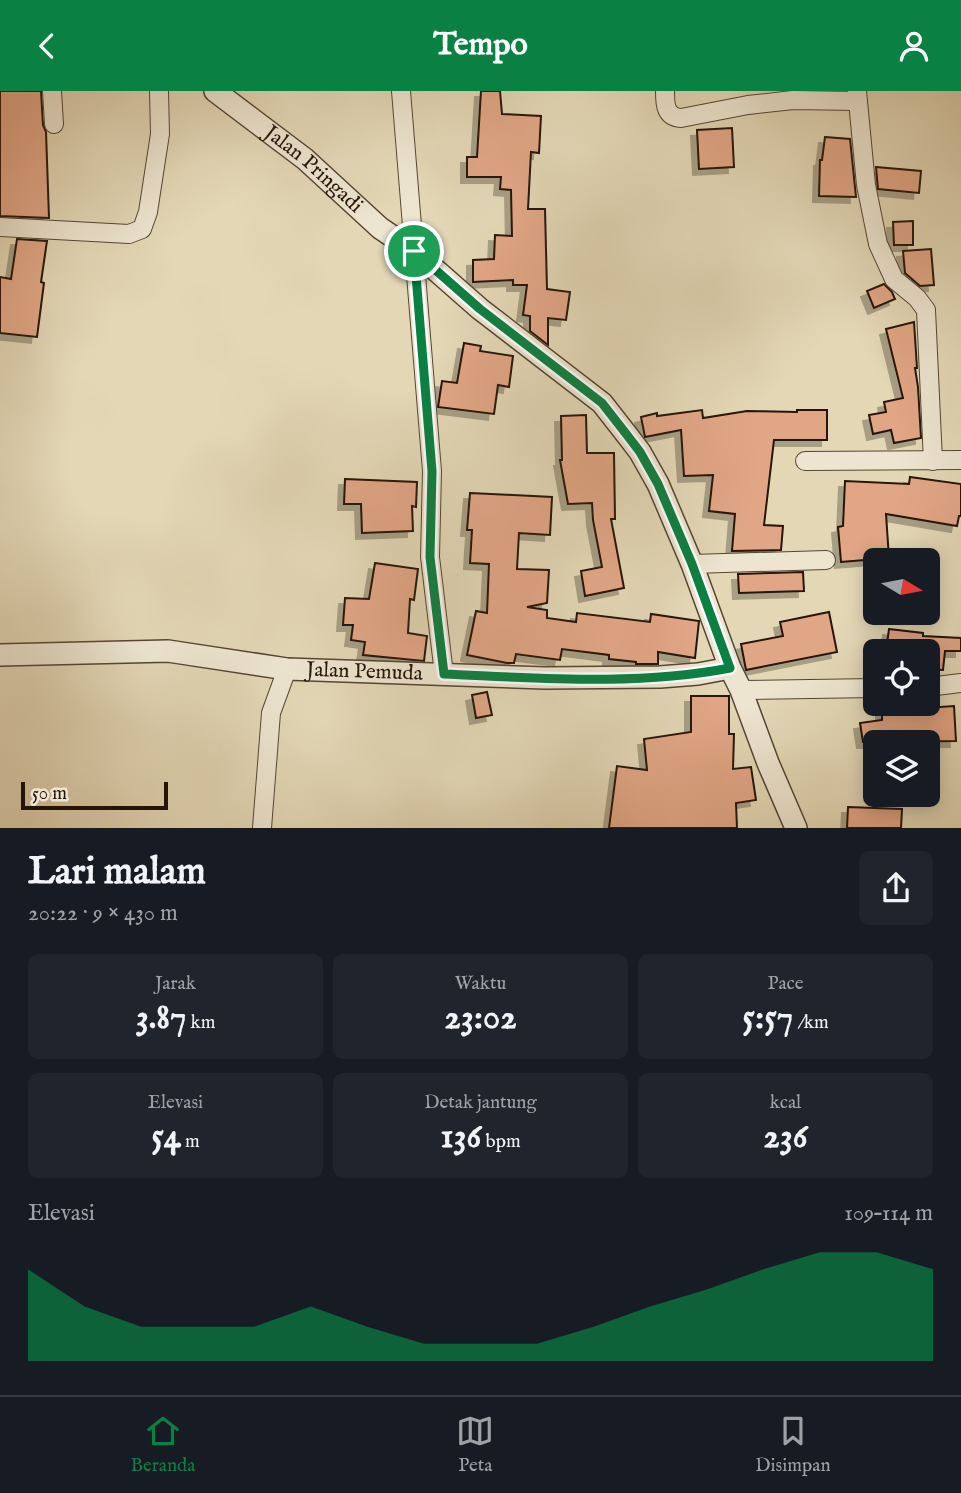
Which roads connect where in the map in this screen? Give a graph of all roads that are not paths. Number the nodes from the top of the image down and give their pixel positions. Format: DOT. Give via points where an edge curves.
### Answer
graph roads {
  1 [pos="52,91"];
  2 [pos="159,91"];
  3 [pos="215,91"];
  4 [pos="401,91"];
  5 [pos="665,91"];
  6 [pos="857,96"];
  7 [pos="54,124"];
  8 [pos="0,227"];
  9 [pos="414,251"];
  10 [pos="961,460"];
  11 [pos="805,461"];
  12 [pos="933,461"];
  13 [pos="826,560"];
  14 [pos="692,564"];
  15 [pos="0,655"];
  16 [pos="730,668"];
  17 [pos="287,669"];
  18 [pos="444,674"];
  19 [pos="961,683"];
  20 [pos="940,686"];
  21 [pos="863,688"];
  22 [pos="741,690"];
  23 [pos="262,828"];
  24 [pos="796,828"];
  1 -- 7 [label="street"];
  2 -- 8 [label="street" via="159,134 142,229 129,234"];
  3 -- 9 [label="street, Jalan Pringadi"];
  4 -- 9 [label="street"];
  5 -- 6 [label="street" via="667,112 681,118 748,105"];
  6 -- 12 [label="street" via="866,185 878,244 894,279 926,310"];
  9 -- 14 [label="street, Jalan Pringadi" via="480,309 602,403 658,484"];
  9 -- 18 [label="street" via="432,471 430,557"];
  10 -- 12 [label="street"];
  11 -- 12 [label="street"];
  13 -- 14 [label="street"];
  14 -- 16 [label="street, Jalan Pringadi"];
  15 -- 17 [label="street, Jalan Pemuda" via="168,651"];
  16 -- 18 [label="street, Jalan Pemuda" via="649,677"];
  16 -- 22 [label="street, Jalan Pringadi"];
  17 -- 18 [label="street, Jalan Pemuda"];
  17 -- 23 [label="street" via="271,712"];
  19 -- 20 [label="street"];
  21 -- 22 [label="street"];
  22 -- 24 [label="street, Jalan Pringadi"];
}
